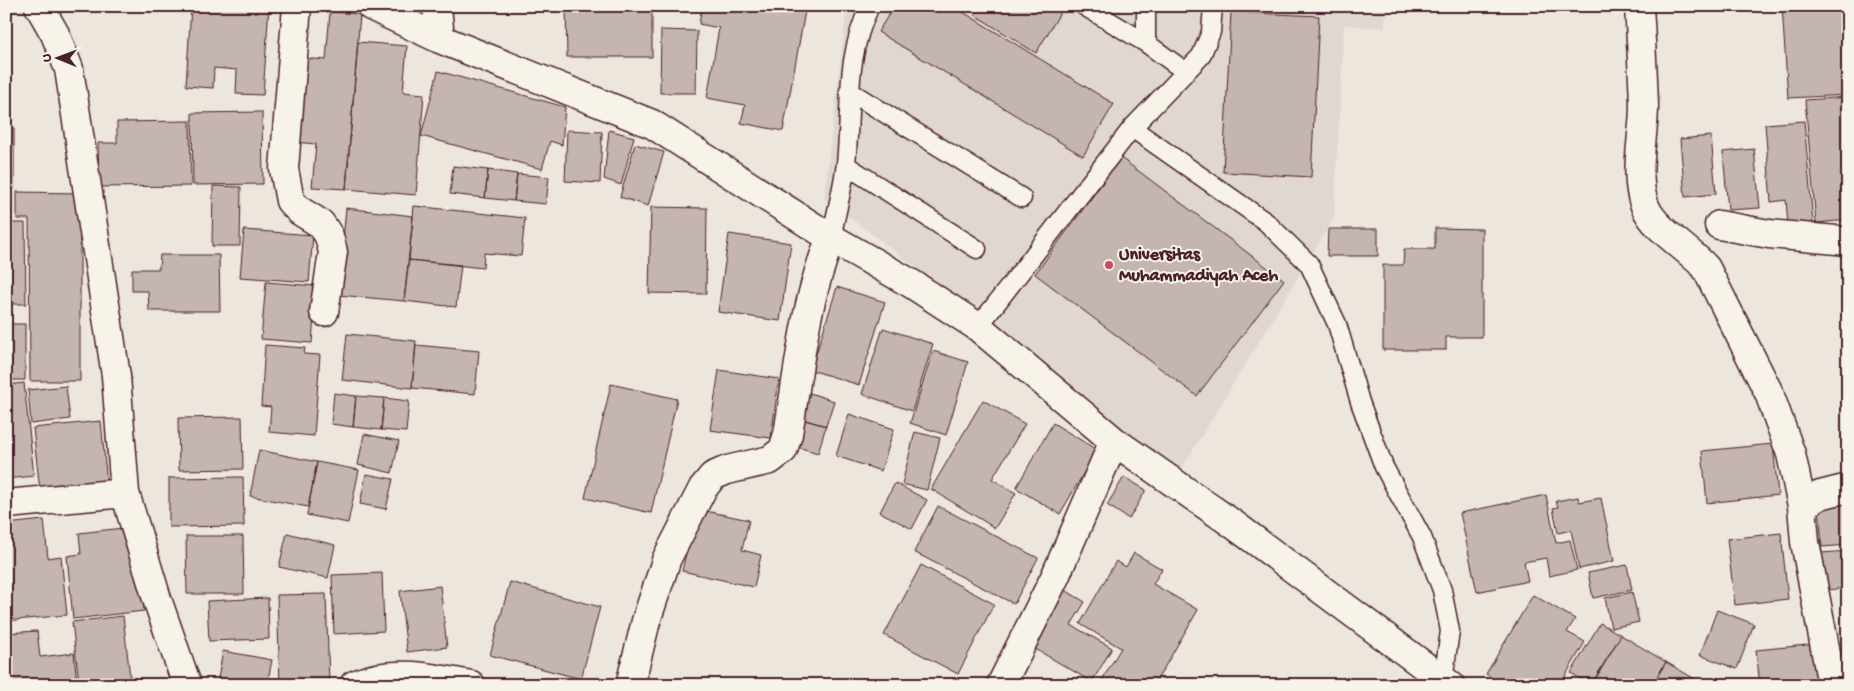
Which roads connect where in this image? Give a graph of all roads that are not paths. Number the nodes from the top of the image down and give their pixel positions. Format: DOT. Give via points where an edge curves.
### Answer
graph roads {
  1 [pos="39,6"];
  2 [pos="297,6"];
  3 [pos="371,6"];
  4 [pos="437,6"];
  5 [pos="870,6"];
  6 [pos="1084,6"];
  7 [pos="1146,6"];
  8 [pos="1213,6"];
  9 [pos="1639,6"];
  10 [pos="440,39"];
  11 [pos="1146,43"];
  12 [pos="1186,72"];
  13 [pos="849,91"];
  14 [pos="1132,128"];
  15 [pos="846,166"];
  16 [pos="1022,198"];
  17 [pos="1719,225"];
  18 [pos="831,238"];
  19 [pos="1848,241"];
  20 [pos="977,249"];
  21 [pos="324,312"];
  22 [pos="978,327"];
  23 [pos="1114,441"];
  24 [pos="1848,488"];
  25 [pos="126,493"];
  26 [pos="6,504"];
  27 [pos="1802,506"];
  28 [pos="1446,682"];
  29 [pos="187,685"];
  30 [pos="354,685"];
  31 [pos="471,685"];
  32 [pos="630,685"];
  33 [pos="1000,685"];
  34 [pos="1832,685"];
  1 -- 25 [label="street" via="69,69 116,376"];
  2 -- 21 [label="street" via="284,170 290,201 330,236 333,252"];
  3 -- 10 [label="street"];
  4 -- 10 [label="street"];
  5 -- 13 [label="lane" via="853,53"];
  6 -- 11 [label="lane"];
  7 -- 11 [label="lane"];
  8 -- 12 [label="lane" via="1211,32 1201,56"];
  9 -- 27 [label="street" via="1644,108 1641,185 1645,206 1653,219 1706,268 1769,393 1792,454"];
  10 -- 18 [label="street" via="652,124"];
  11 -- 12 [label="lane"];
  12 -- 14 [label="lane"];
  13 -- 15 [label="lane"];
  13 -- 16 [label="lane"];
  14 -- 22 [label="lane"];
  14 -- 28 [label="lane" via="1266,222 1309,264 1337,324 1360,402 1384,467 1422,537 1442,590 1450,631"];
  15 -- 18 [label="lane"];
  15 -- 20 [label="lane"];
  17 -- 19 [label="street" via="1769,234"];
  18 -- 22 [label="street" via="912,284"];
  18 -- 32 [label="street" via="811,297 788,434 782,450 770,460 713,476 703,488 667,558 646,621"];
  22 -- 23 [label="street"];
  23 -- 28 [label="street" via="1233,524"];
  23 -- 33 [label="street" via="1055,577"];
  24 -- 27 [label="street" via="1820,495"];
  25 -- 26 [label="street"];
  25 -- 29 [label="street" via="157,599"];
  27 -- 34 [label="street" via="1805,542"];
  30 -- 31 [label="street" via="376,676 397,675"];
}
